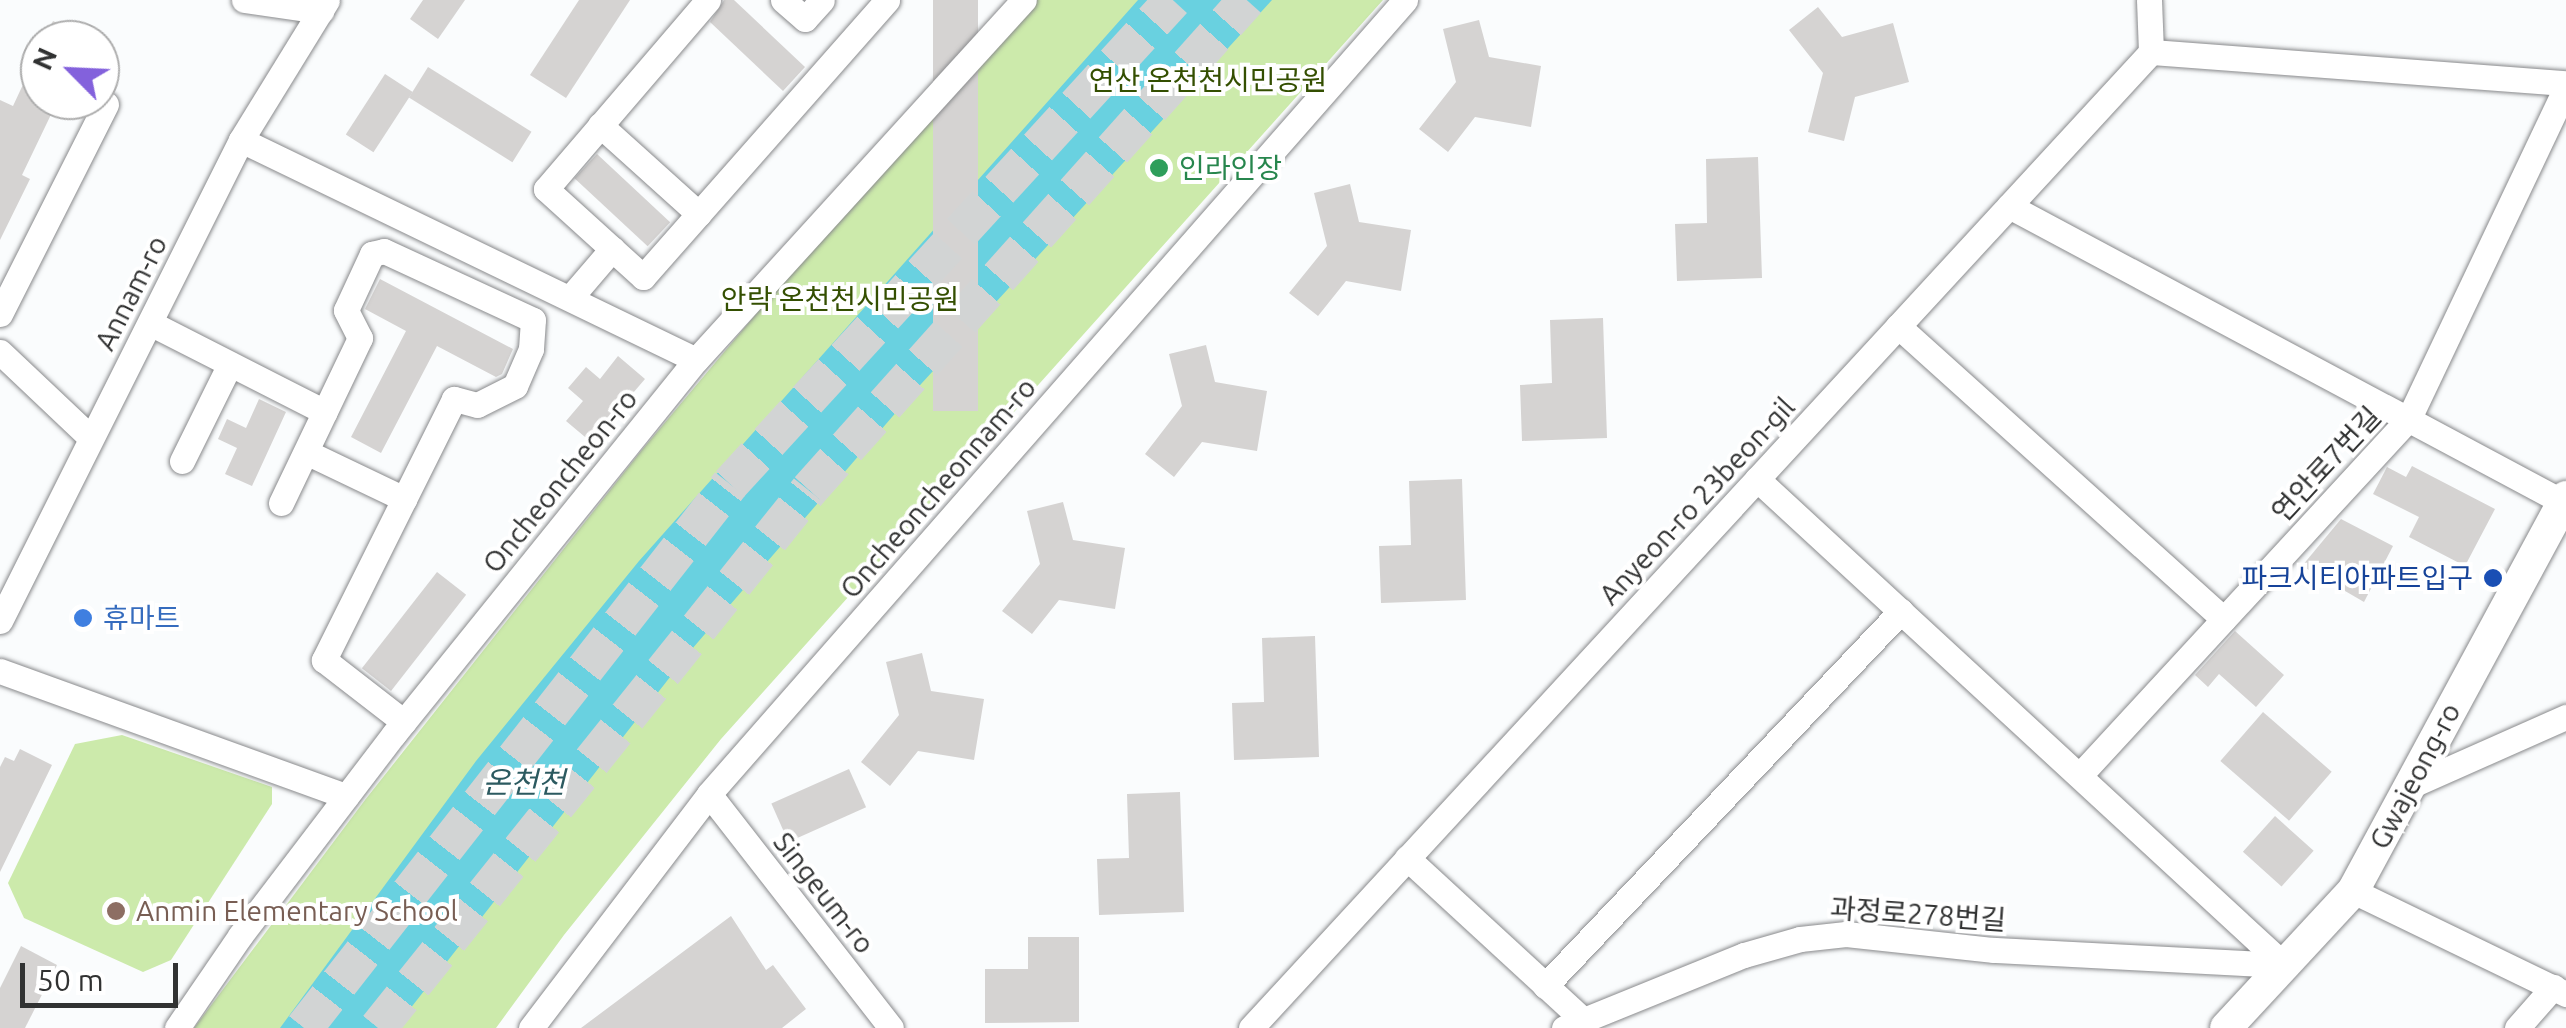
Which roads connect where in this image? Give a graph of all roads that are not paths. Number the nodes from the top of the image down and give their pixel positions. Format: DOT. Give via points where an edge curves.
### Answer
graph roads {
  1 [pos="244,0"];
  2 [pos="708,0"];
  3 [pos="783,0"];
  4 [pos="822,0"];
  5 [pos="887,0"];
  6 [pos="1024,0"];
  7 [pos="1405,0"];
  8 [pos="2149,0"];
  9 [pos="324,5"];
  10 [pos="2151,52"];
  11 [pos="2566,85"];
  12 [pos="98,120"];
  13 [pos="600,125"];
  14 [pos="241,140"];
  15 [pos="2009,206"];
  16 [pos="699,214"];
  17 [pos="612,249"];
  18 [pos="570,298"];
  19 [pos="0,314"];
  20 [pos="150,323"];
  21 [pos="1898,326"];
  22 [pos="0,352"];
  23 [pos="696,360"];
  24 [pos="230,364"];
  25 [pos="325,412"];
  26 [pos="2409,418"];
  27 [pos="91,438"];
  28 [pos="306,452"];
  29 [pos="182,461"];
  30 [pos="1757,479"];
  31 [pos="404,499"];
  32 [pos="2565,500"];
  33 [pos="281,503"];
  34 [pos="1900,611"];
  35 [pos="2223,620"];
  36 [pos="0,621"];
  37 [pos="0,671"];
  38 [pos="2564,720"];
  39 [pos="404,722"];
  40 [pos="2080,775"];
  41 [pos="2410,786"];
  42 [pos="709,794"];
  43 [pos="346,796"];
  44 [pos="1407,858"];
  45 [pos="2354,891"];
  46 [pos="2284,965"];
  47 [pos="1546,986"];
  48 [pos="2559,990"];
  49 [pos="1573,1024"];
  50 [pos="176,1028"];
  51 [pos="531,1028"];
  52 [pos="891,1028"];
  53 [pos="1250,1028"];
  54 [pos="2226,1028"];
  55 [pos="2517,1028"];
  1 -- 9 [label="street"];
  2 -- 13 [label="street"];
  3 -- 4 [label="street" via="805,19"];
  5 -- 16 [label="street"];
  6 -- 23 [label="street, Oncheoncheon-ro"];
  7 -- 42 [label="street, Oncheoncheonnam-ro"];
  8 -- 10 [label="street"];
  9 -- 14 [label="street, Annam-ro"];
  10 -- 11 [label="street"];
  10 -- 15 [label="street, Anyeon-ro 23beon-gil"];
  11 -- 26 [label="street, 연안로7번길"];
  12 -- 19 [label="street"];
  13 -- 16 [label="street"];
  13 -- 17 [label="street" via="546,188"];
  14 -- 18 [label="street"];
  14 -- 20 [label="street, Annam-ro"];
  15 -- 21 [label="street, Anyeon-ro 23beon-gil"];
  15 -- 26 [label="street"];
  16 -- 17 [label="street" via="643,277"];
  17 -- 18 [label="street"];
  18 -- 23 [label="street"];
  20 -- 24 [label="street"];
  20 -- 27 [label="street, Annam-ro"];
  21 -- 30 [label="street, Anyeon-ro 23beon-gil"];
  21 -- 35 [label="street"];
  22 -- 27 [label="street"];
  23 -- 39 [label="street, Oncheoncheon-ro"];
  24 -- 25 [label="street"];
  24 -- 29 [label="street"];
  25 -- 28 [label="street"];
  25 -- 31 [label="street" via="360,338 346,310 376,252 384,250 532,320 531,349 515,386 477,404 454,400"];
  26 -- 32 [label="street"];
  26 -- 35 [label="street, 연안로7번길"];
  27 -- 36 [label="street, Annam-ro"];
  28 -- 31 [label="street"];
  28 -- 33 [label="street"];
  30 -- 34 [label="street"];
  30 -- 44 [label="street, Anyeon-ro 23beon-gil"];
  31 -- 39 [label="street" via="324,660"];
  32 -- 41 [label="main road, Gwajeong-ro"];
  34 -- 40 [label="street"];
  34 -- 47 [label="street"];
  35 -- 40 [label="street, 연안로7번길"];
  37 -- 43 [label="street"];
  38 -- 41 [label="street"];
  39 -- 43 [label="street, Oncheoncheon-ro"];
  40 -- 46 [label="street"];
  41 -- 45 [label="main road, Gwajeong-ro"];
  42 -- 51 [label="street, Oncheoncheonnam-ro"];
  42 -- 52 [label="street, Singeum-ro"];
  43 -- 50 [label="street, Oncheoncheon-ro"];
  44 -- 47 [label="street"];
  44 -- 53 [label="street, Anyeon-ro 23beon-gil"];
  45 -- 46 [label="main road, Gwajeong-ro"];
  45 -- 48 [label="street"];
  46 -- 49 [label="street, 과정로278번길" via="1994,950 1846,934 1744,954"];
  46 -- 54 [label="main road, Gwajeong-ro"];
  47 -- 49 [label="street"];
  48 -- 55 [label="street"];
}
